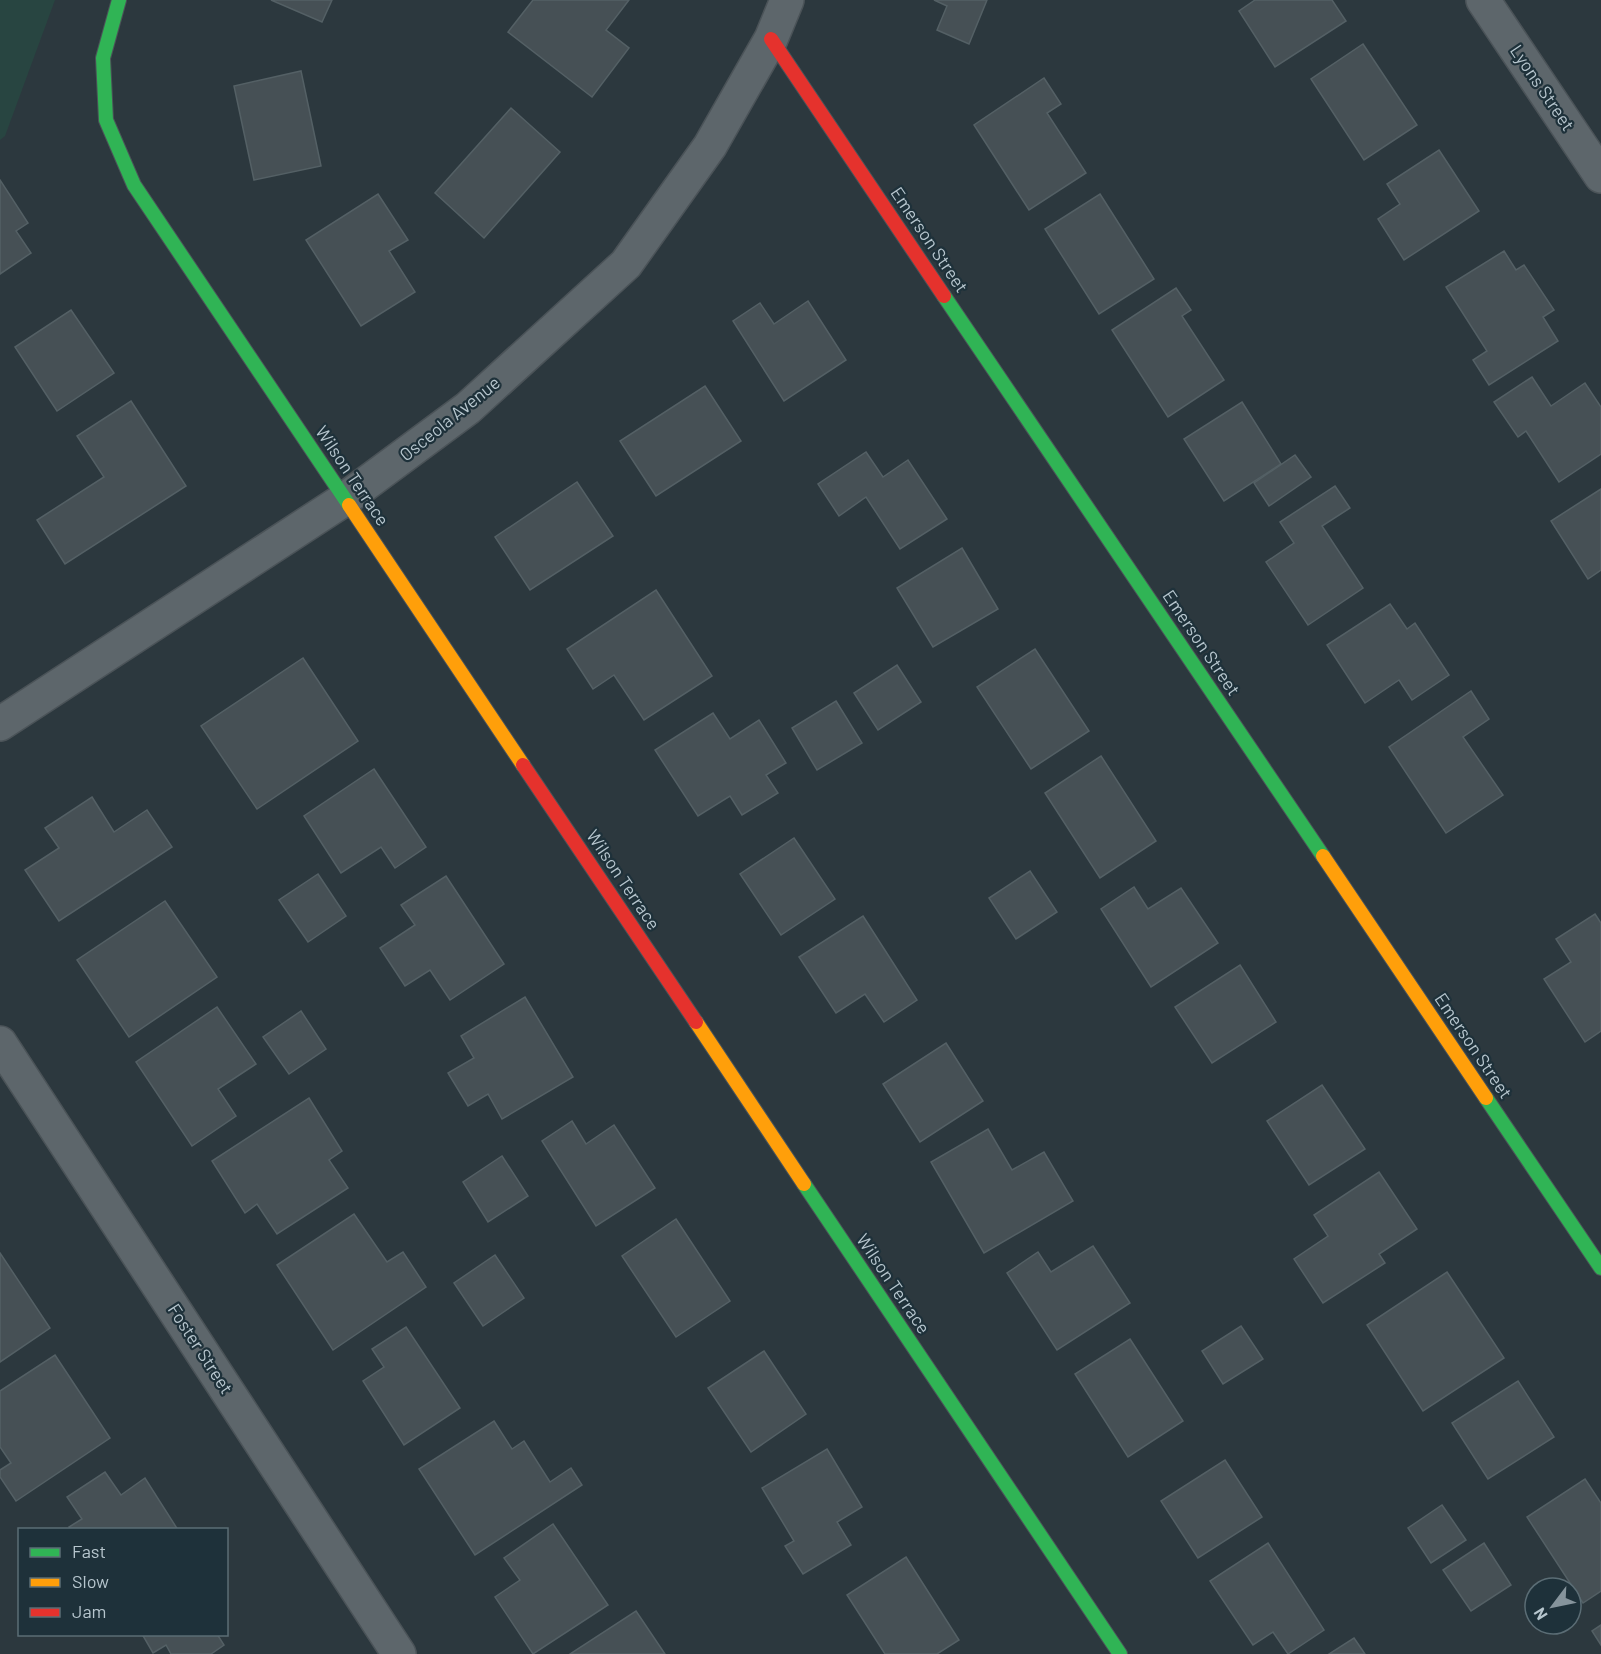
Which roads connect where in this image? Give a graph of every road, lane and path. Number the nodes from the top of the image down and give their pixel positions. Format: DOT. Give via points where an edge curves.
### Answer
graph roads {
  1 [pos="119,0"];
  2 [pos="787,0"];
  3 [pos="1483,0"];
  4 [pos="771,39"];
  5 [pos="1601,176"];
  6 [pos="345,499"];
  7 [pos="0,724"];
  8 [pos="0,1043"];
  9 [pos="1601,1268"];
  10 [pos="399,1654"];
  11 [pos="1120,1654"];
  1 -- 6 [label="street, Wilson Terrace" via="103,58 106,120 134,185"];
  2 -- 4 [label="street, Osceola Avenue"];
  3 -- 5 [label="street, Lyons Street"];
  4 -- 6 [label="street, Osceola Avenue" via="710,146 626,264 468,408"];
  4 -- 9 [label="street, Emerson Street"];
  6 -- 7 [label="street, Osceola Avenue"];
  6 -- 11 [label="street, Wilson Terrace"];
  8 -- 10 [label="street, Foster Street"];
}
